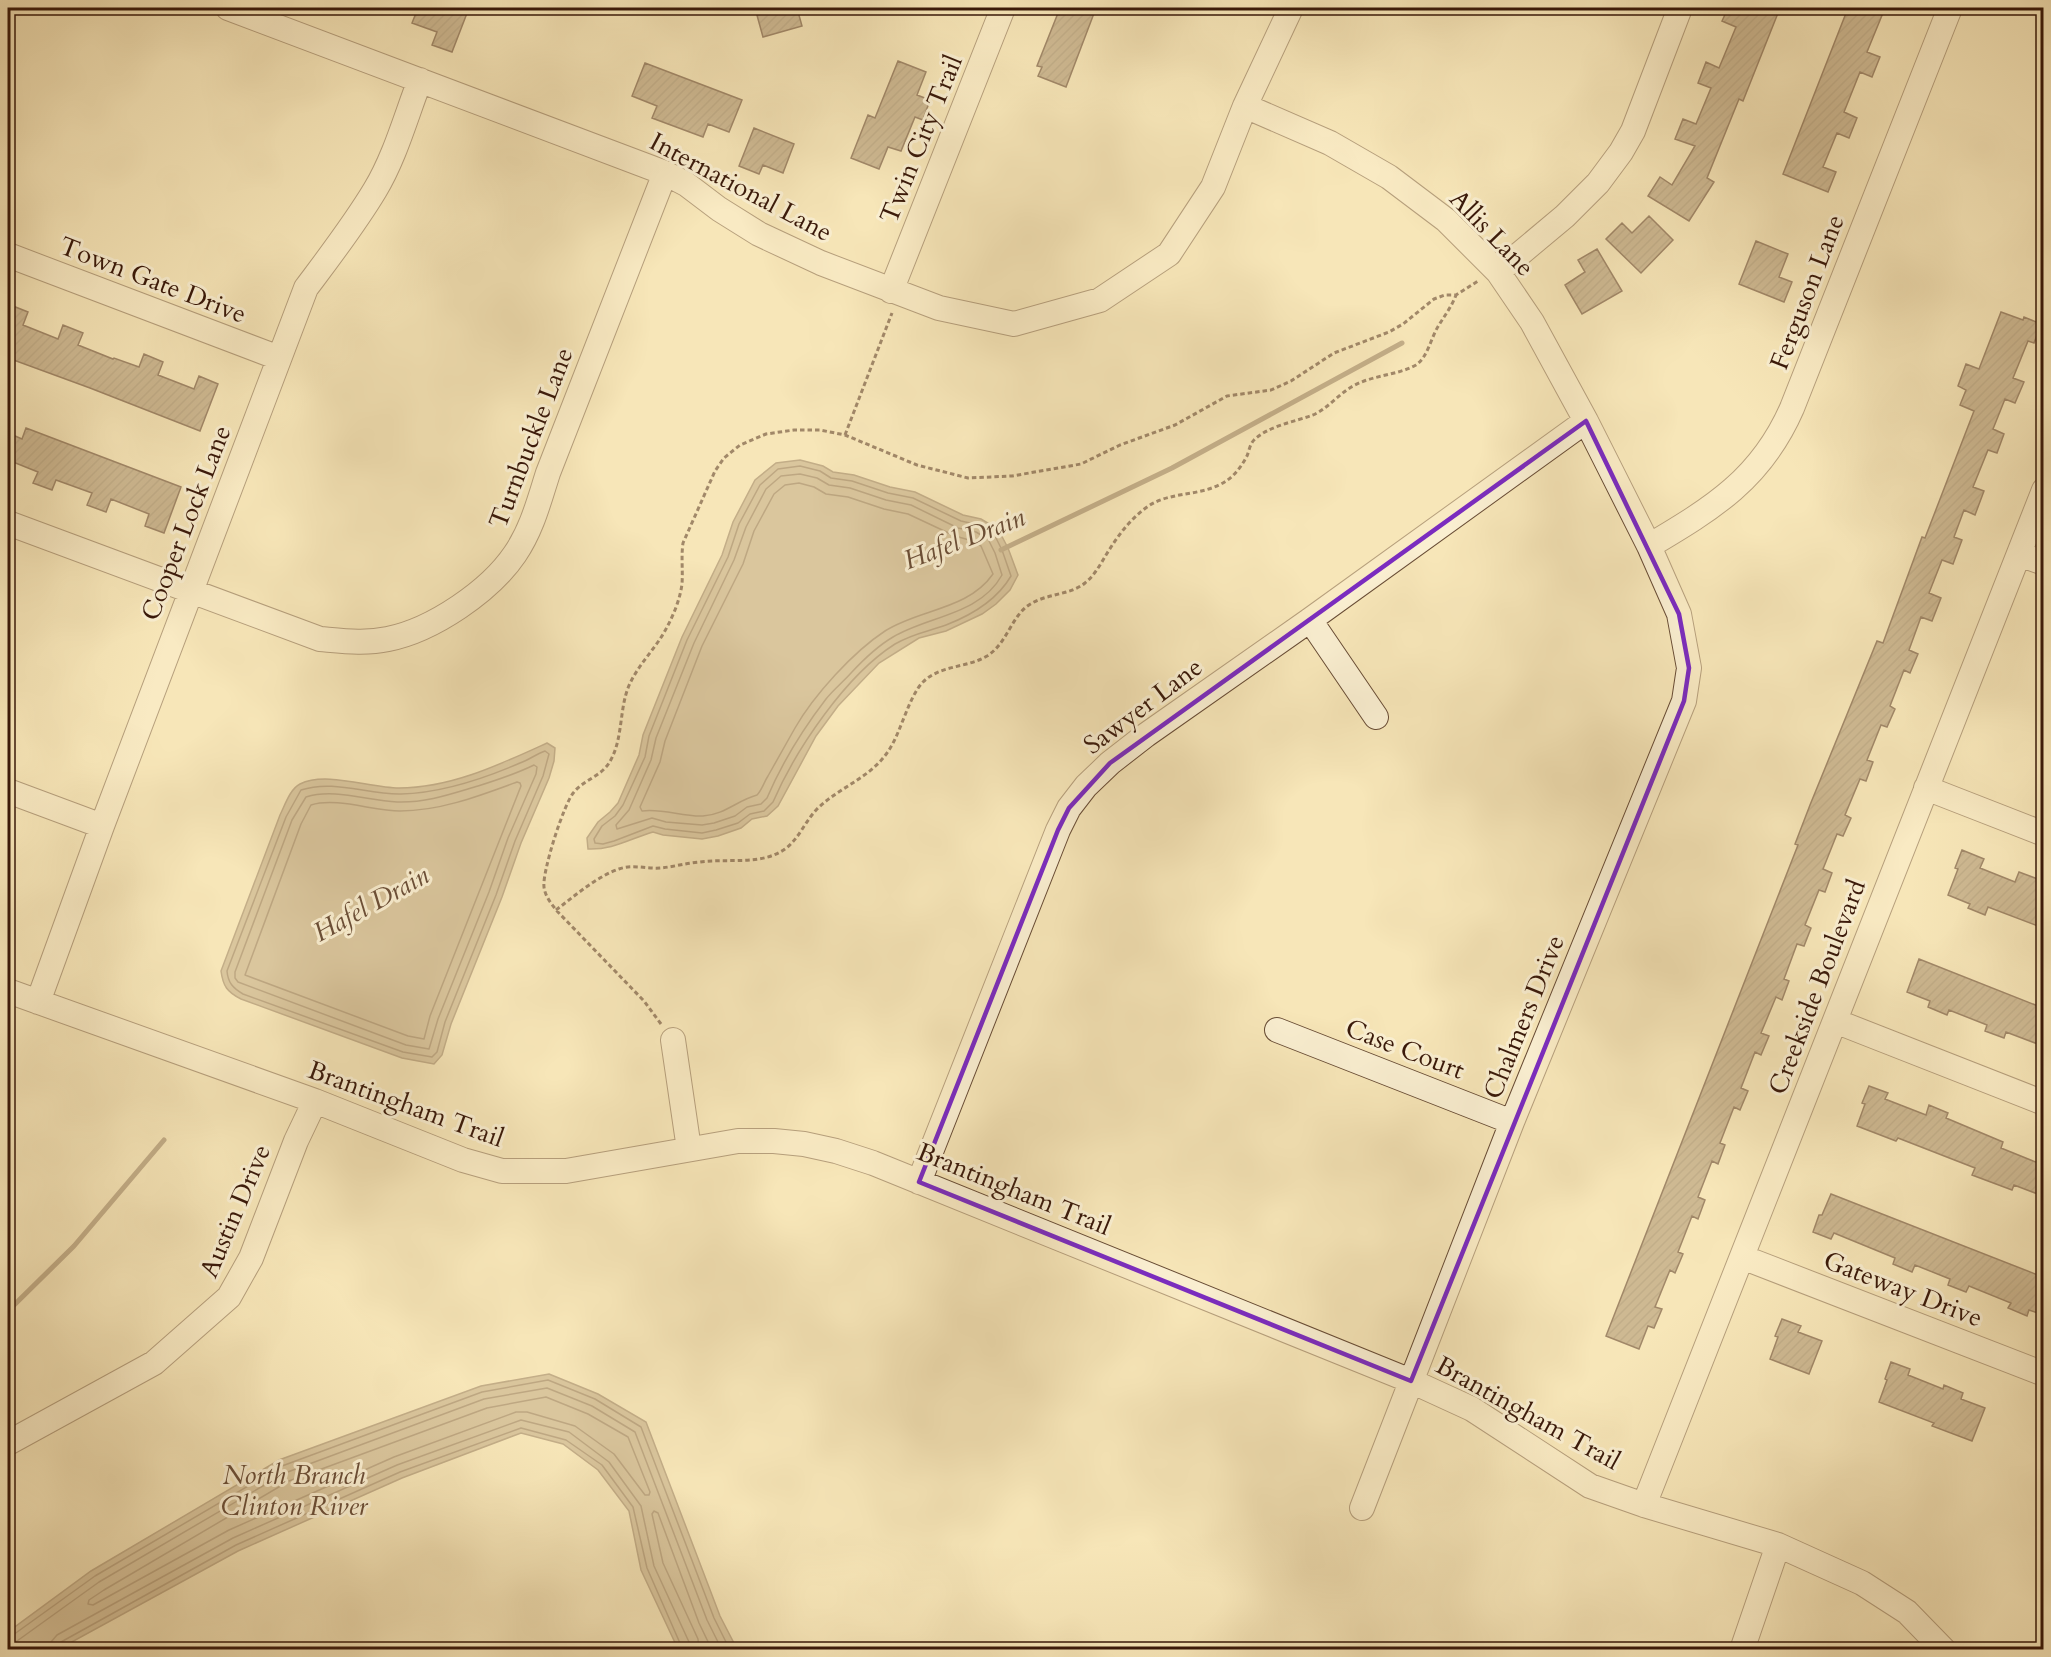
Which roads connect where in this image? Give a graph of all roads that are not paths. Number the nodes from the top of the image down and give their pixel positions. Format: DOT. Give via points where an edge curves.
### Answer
graph roads {
  1 [pos="228,8"];
  2 [pos="1003,8"];
  3 [pos="1291,8"];
  4 [pos="1680,8"];
  5 [pos="1950,8"];
  6 [pos="420,80"];
  7 [pos="1245,106"];
  8 [pos="665,172"];
  9 [pos="8,255"];
  10 [pos="1495,269"];
  11 [pos="895,292"];
  12 [pos="279,358"];
  13 [pos="1586,421"];
  14 [pos="2043,490"];
  15 [pos="8,523"];
  16 [pos="1649,546"];
  17 [pos="2019,554"];
  18 [pos="2043,563"];
  19 [pos="191,592"];
  20 [pos="1310,620"];
  21 [pos="1376,717"];
  22 [pos="1926,788"];
  23 [pos="8,791"];
  24 [pos="102,826"];
  25 [pos="2043,834"];
  26 [pos="8,991"];
  27 [pos="38,1002"];
  28 [pos="1835,1021"];
  29 [pos="1277,1030"];
  30 [pos="674,1040"];
  31 [pos="315,1101"];
  32 [pos="2043,1103"];
  33 [pos="1512,1122"];
  34 [pos="689,1149"];
  35 [pos="919,1182"];
  36 [pos="1742,1257"];
  37 [pos="2043,1374"];
  38 [pos="1411,1381"];
  39 [pos="8,1443"];
  40 [pos="1644,1505"];
  41 [pos="1362,1508"];
  42 [pos="1778,1545"];
  43 [pos="1742,1650"];
  44 [pos="1944,1650"];
  1 -- 6 [label="street, International Lane"];
  2 -- 11 [label="street, Twin City Trail"];
  3 -- 7 [label="street, International Lane"];
  4 -- 10 [label="street" via="1633,131 1616,159 1565,216"];
  5 -- 16 [label="street, Ferguson Lane" via="1778,439 1742,482 1701,514"];
  6 -- 8 [label="street, International Lane"];
  6 -- 12 [label="street, Cooper Lock Lane" via="375,190 306,288"];
  7 -- 10 [label="street, Allis Lane" via="1330,143 1389,177 1446,220"];
  7 -- 11 [label="street, International Lane" via="1213,187 1169,254 1100,300 1014,324 939,308"];
  8 -- 11 [label="street, International Lane" via="759,234"];
  8 -- 19 [label="street, Turnbuckle Lane" via="532,524 493,582 424,626 389,639 361,642 320,639"];
  9 -- 12 [label="street, Town Gate Drive"];
  10 -- 13 [label="street, Allis Lane" via="1532,322"];
  12 -- 19 [label="street, Cooper Lock Lane"];
  13 -- 16 [label="street, Allis Lane"];
  13 -- 20 [label="street, Sawyer Lane"];
  14 -- 17 [label="street, Creekside Boulevard"];
  15 -- 19 [label="street, Turnbuckle Lane"];
  16 -- 33 [label="street, Chalmers Drive" via="1679,614 1689,668 1684,701"];
  17 -- 18 [label="street"];
  17 -- 22 [label="street, Creekside Boulevard"];
  19 -- 24 [label="street, Cooper Lock Lane"];
  20 -- 21 [label="street"];
  20 -- 35 [label="street, Sawyer Lane" via="1119,756 1069,808"];
  22 -- 25 [label="street"];
  22 -- 28 [label="street, Creekside Boulevard"];
  23 -- 24 [label="street"];
  24 -- 27 [label="street, Cooper Lock Lane"];
  26 -- 27 [label="street, Brantingham Trail"];
  27 -- 31 [label="street, Brantingham Trail"];
  28 -- 32 [label="street"];
  28 -- 36 [label="street, Creekside Boulevard"];
  29 -- 33 [label="street, Case Court"];
  30 -- 34 [label="street"];
  31 -- 34 [label="street, Brantingham Trail" via="464,1160 502,1171 566,1171"];
  31 -- 39 [label="street, Austin Drive" via="251,1258 229,1297 154,1363"];
  33 -- 38 [label="street, Chalmers Drive"];
  34 -- 35 [label="street, Brantingham Trail" via="738,1142 804,1144 854,1157"];
  35 -- 38 [label="street, Brantingham Trail"];
  36 -- 37 [label="street, Gateway Drive"];
  36 -- 40 [label="street, Creekside Boulevard"];
  38 -- 40 [label="street, Brantingham Trail" via="1473,1409 1590,1486"];
  38 -- 41 [label="street, Chalmers Drive"];
  40 -- 42 [label="street, Brantingham Trail"];
  42 -- 43 [label="street"];
  42 -- 44 [label="street, Brantingham Trail" via="1862,1583 1907,1612"];
}
